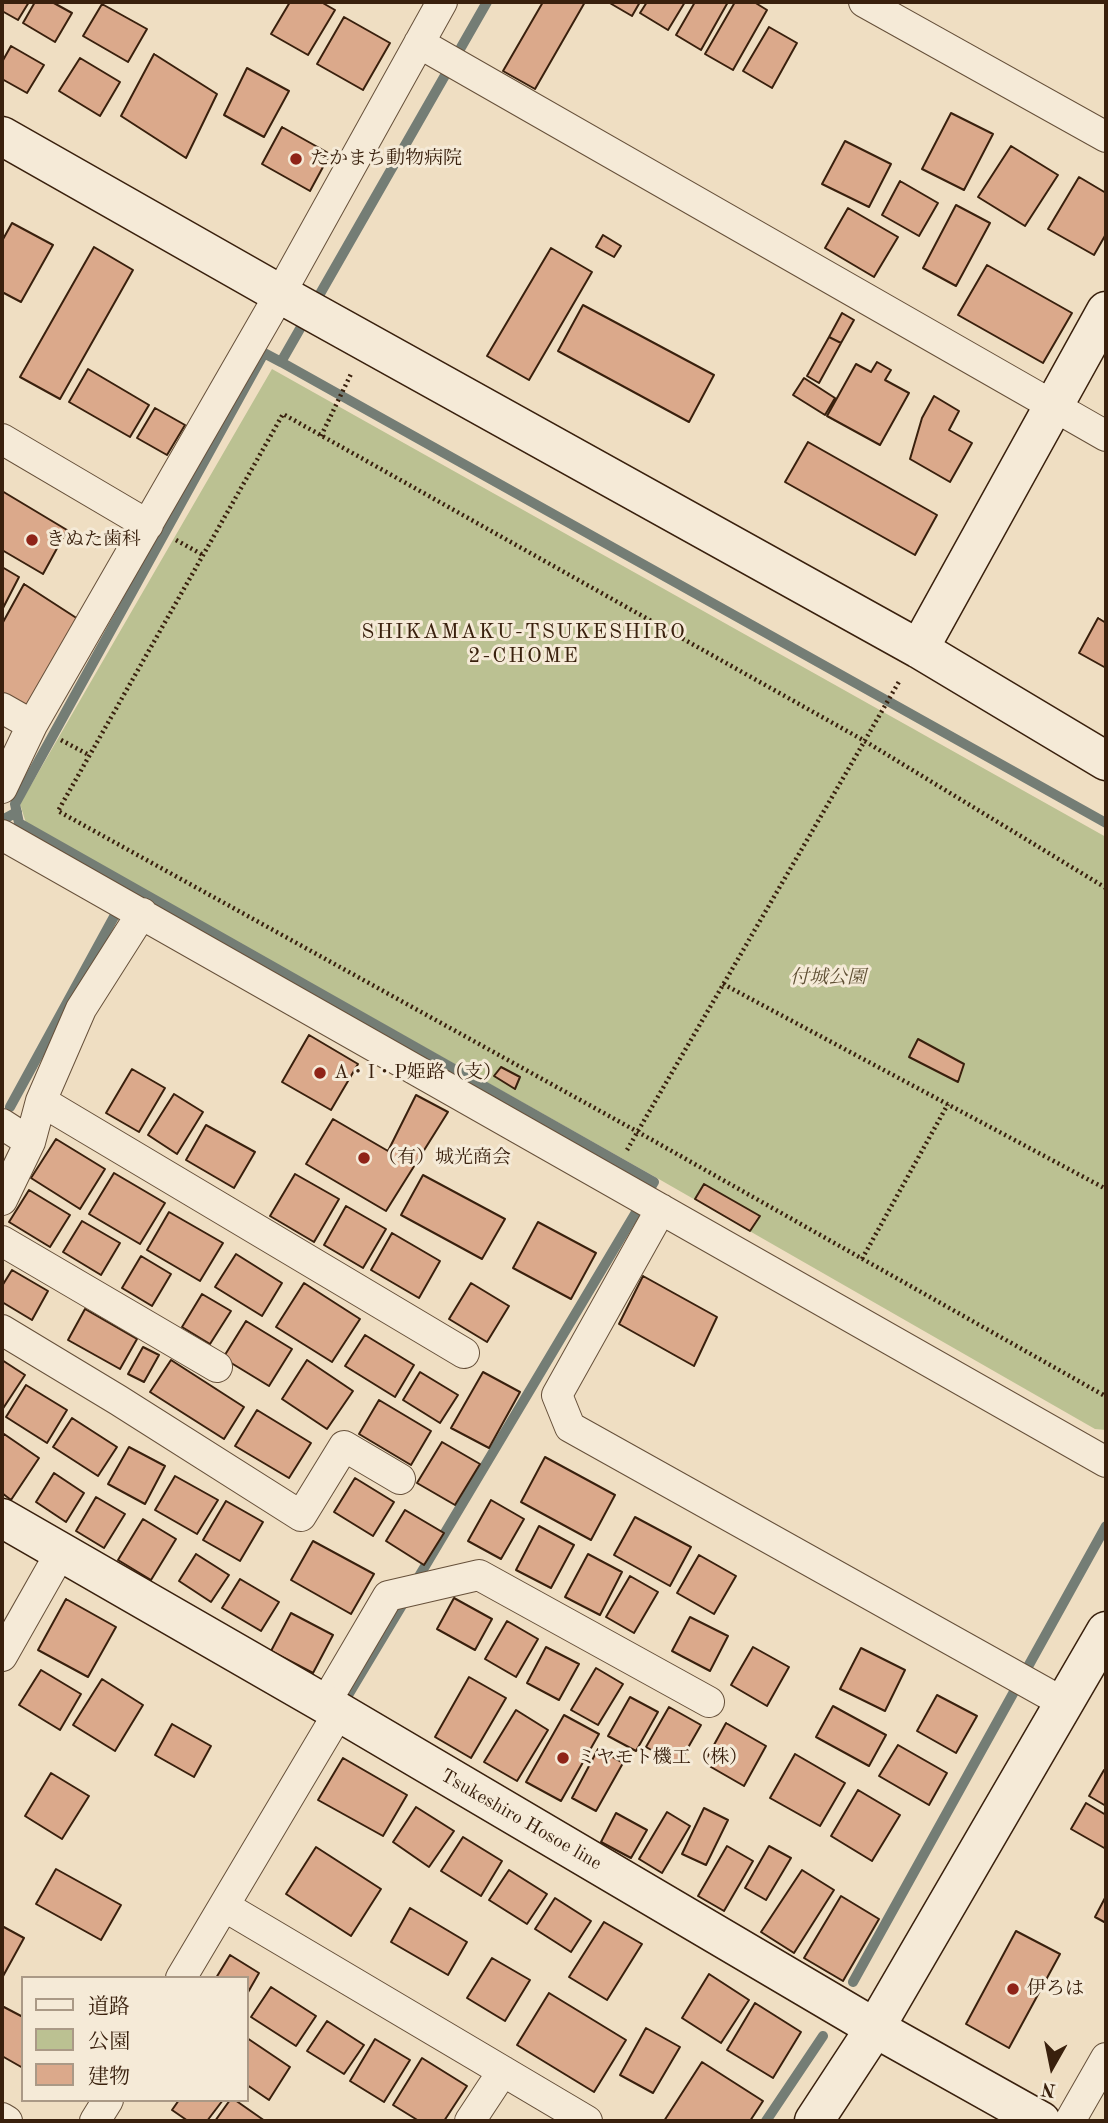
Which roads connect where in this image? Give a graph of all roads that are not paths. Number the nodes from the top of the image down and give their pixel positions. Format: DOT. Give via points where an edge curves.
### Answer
graph roads {
  1 [pos="864,2"];
  2 [pos="433,5"];
  3 [pos="419,43"];
  4 [pos="2,136"];
  5 [pos="1106,136"];
  6 [pos="280,294"];
  7 [pos="1106,311"];
  8 [pos="1054,406"];
  9 [pos="1106,436"];
  10 [pos="2,439"];
  11 [pos="148,525"];
  12 [pos="919,649"];
  13 [pos="2,708"];
  14 [pos="32,725"];
  15 [pos="1106,761"];
  16 [pos="2,788"];
  17 [pos="2,835"];
  18 [pos="142,913"];
  19 [pos="41,1101"];
  20 [pos="2,1124"];
  21 [pos="30,1142"];
  22 [pos="2,1200"];
  23 [pos="661,1209"];
  24 [pos="2,1241"];
  25 [pos="2,1330"];
  26 [pos="464,1353"];
  27 [pos="217,1367"];
  28 [pos="1106,1462"];
  29 [pos="400,1479"];
  30 [pos="2,1518"];
  31 [pos="61,1552"];
  32 [pos="1106,1631"];
  33 [pos="2,1656"];
  34 [pos="709,1702"];
  35 [pos="1064,1703"];
  36 [pos="331,1709"];
  37 [pos="224,1906"];
  38 [pos="182,1976"];
  39 [pos="875,2028"];
  40 [pos="1106,2058"];
  41 [pos="503,2071"];
  42 [pos="107,2102"];
  43 [pos="2,2118"];
  44 [pos="7,2121"];
  45 [pos="95,2121"];
  46 [pos="470,2121"];
  47 [pos="587,2121"];
  48 [pos="814,2121"];
  49 [pos="1041,2121"];
  50 [pos="1070,2121"];
  1 -- 5 [label="street"];
  2 -- 3 [label="street"];
  3 -- 6 [label="street"];
  3 -- 8 [label="street"];
  4 -- 6 [label="street"];
  6 -- 11 [label="street"];
  6 -- 12 [label="street"];
  7 -- 8 [label="street"];
  8 -- 9 [label="street"];
  8 -- 12 [label="street"];
  10 -- 11 [label="street"];
  11 -- 14 [label="street"];
  12 -- 15 [label="street"];
  13 -- 14 [label="street"];
  14 -- 16 [label="street"];
  17 -- 18 [label="street"];
  18 -- 19 [label="street" via="81,1009"];
  18 -- 23 [label="street"];
  19 -- 21 [label="street"];
  19 -- 26 [label="street"];
  20 -- 21 [label="street"];
  21 -- 22 [label="street"];
  23 -- 28 [label="street"];
  23 -- 35 [label="street" via="557,1395 570,1427"];
  24 -- 27 [label="street"];
  25 -- 29 [label="street" via="301,1516 344,1446"];
  30 -- 31 [label="street, Tsukeshiro Hosoe line"];
  31 -- 33 [label="street"];
  31 -- 36 [label="street, Tsukeshiro Hosoe line"];
  32 -- 35 [label="street"];
  34 -- 36 [label="street" via="479,1575 388,1596"];
  35 -- 39 [label="street"];
  36 -- 37 [label="street"];
  36 -- 39 [label="street, Tsukeshiro Hosoe line"];
  37 -- 38 [label="street"];
  37 -- 41 [label="street"];
  39 -- 48 [label="street"];
  39 -- 49 [label="street, Tsukeshiro Hosoe line"];
  40 -- 50 [label="street"];
  41 -- 46 [label="street"];
  41 -- 47 [label="street"];
  42 -- 45 [label="street"];
  43 -- 44 [label="street"];
}
